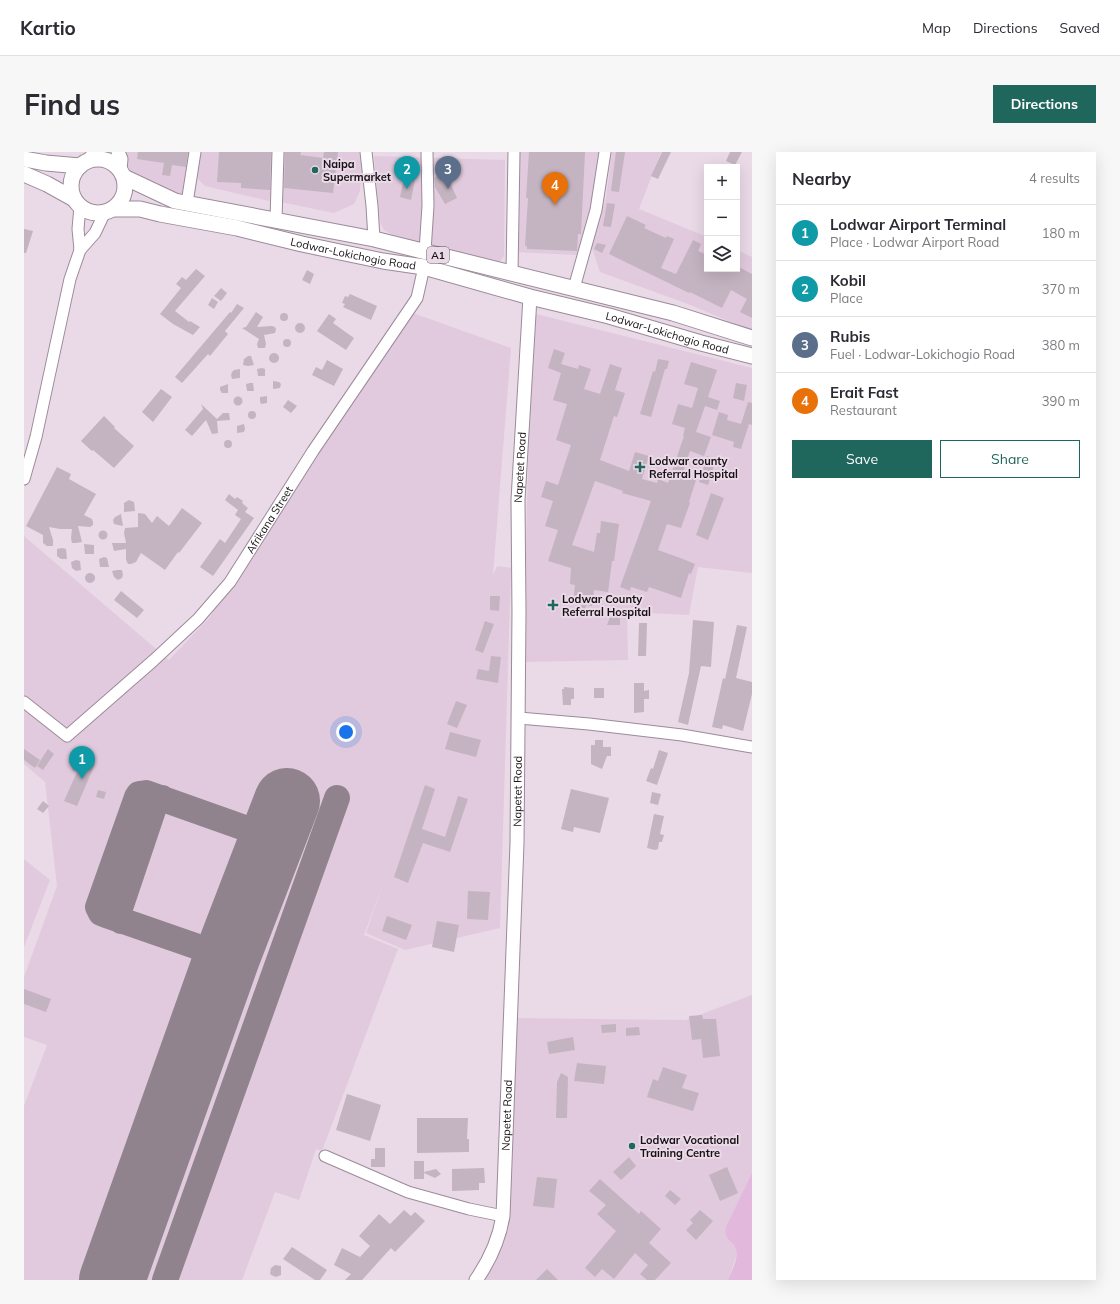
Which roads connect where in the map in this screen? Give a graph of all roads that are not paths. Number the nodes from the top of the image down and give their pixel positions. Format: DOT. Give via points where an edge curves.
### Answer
graph roads {
  1 [pos="118,152"];
  2 [pos="196,152"];
  3 [pos="278,152"];
  4 [pos="366,152"];
  5 [pos="427,152"];
  6 [pos="514,152"];
  7 [pos="605,152"];
  8 [pos="24,159"];
  9 [pos="88,160"];
  10 [pos="122,173"];
  11 [pos="24,174"];
  12 [pos="77,203"];
  13 [pos="187,203"];
  14 [pos="110,211"];
  15 [pos="276,220"];
  16 [pos="374,239"];
  17 [pos="80,250"];
  18 [pos="425,251"];
  19 [pos="424,267"];
  20 [pos="512,273"];
  21 [pos="574,288"];
  22 [pos="530,297"];
  23 [pos="752,338"];
  24 [pos="752,356"];
  25 [pos="24,480"];
  26 [pos="24,702"];
  27 [pos="518,718"];
  28 [pos="752,747"];
  29 [pos="325,1156"];
  30 [pos="503,1216"];
  31 [pos="476,1280"];
  1 -- 10 [label="main road"];
  2 -- 13 [label="street"];
  3 -- 15 [label="street"];
  4 -- 16 [label="street"];
  5 -- 18 [label="street" via="428,206"];
  6 -- 20 [label="street"];
  7 -- 21 [label="street" via="596,210"];
  8 -- 9 [label="highway, A1" via="46,163"];
  9 -- 10 [label="highway, A1" via="105,160 113,163"];
  9 -- 12 [label="highway" via="75,173 72,181 71,190"];
  10 -- 13 [label="highway, Lodwar-Lokichogio Road / A1" via="175,201"];
  10 -- 14 [label="highway" via="126,185 124,194"];
  11 -- 12 [label="highway, A1" via="47,184"];
  12 -- 14 [label="highway, A1" via="87,211"];
  12 -- 17 [label="street"];
  13 -- 15 [label="highway, Lodwar-Lokichogio Road / A1"];
  14 -- 17 [label="street"];
  14 -- 19 [label="highway, Lodwar-Lokichogio Road / A1" via="140,209 379,260"];
  15 -- 16 [label="highway, Lodwar-Lokichogio Road / A1"];
  16 -- 18 [label="highway, Lodwar-Lokichogio Road / A1"];
  17 -- 25 [label="street" via="70,279 36,437"];
  18 -- 20 [label="highway, Lodwar-Lokichogio Road / A1"];
  19 -- 22 [label="highway, Lodwar-Lokichogio Road / A1"];
  19 -- 26 [label="street, Afrikana Street" via="417,298 313,451 230,582 198,619 66,736"];
  20 -- 21 [label="highway, Lodwar-Lokichogio Road / A1"];
  21 -- 23 [label="highway, Lodwar-Lokichogio Road / A1" via="673,313"];
  22 -- 24 [label="highway, Lodwar-Lokichogio Road / A1"];
  22 -- 27 [label="main road, Napetet Road" via="518,500"];
  27 -- 28 [label="street" via="589,724"];
  27 -- 30 [label="main road, Napetet Road" via="517,843"];
  29 -- 30 [label="street" via="408,1192"];
  30 -- 31 [label="main road, Napetet Road" via="492,1254"];
}
